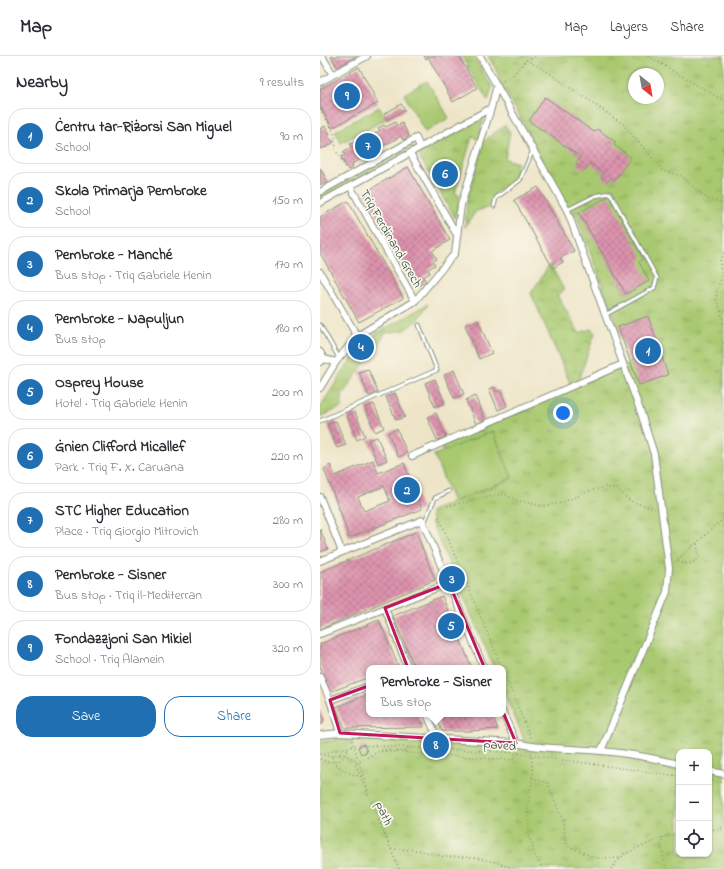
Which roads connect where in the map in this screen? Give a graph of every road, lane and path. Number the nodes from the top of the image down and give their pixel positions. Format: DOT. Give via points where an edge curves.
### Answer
graph roads {
  1 [pos="322,56"];
  2 [pos="367,56"];
  3 [pos="480,56"];
  4 [pos="536,56"];
  5 [pos="648,56"];
  6 [pos="526,60"];
  7 [pos="333,75"];
  8 [pos="320,82"];
  9 [pos="496,85"];
  10 [pos="724,101"];
  11 [pos="491,108"];
  12 [pos="320,109"];
  13 [pos="420,147"];
  14 [pos="533,150"];
  15 [pos="410,153"];
  16 [pos="350,176"];
  17 [pos="350,186"];
  18 [pos="320,192"];
  19 [pos="320,203"];
  20 [pos="724,204"];
  21 [pos="494,206"];
  22 [pos="567,210"];
  23 [pos="457,235"];
  24 [pos="724,253"];
  25 [pos="321,276"];
  26 [pos="415,301"];
  27 [pos="605,315"];
  28 [pos="320,325"];
  29 [pos="419,325"];
  30 [pos="724,327"];
  31 [pos="357,336"];
  32 [pos="724,342"];
  33 [pos="320,352"];
  34 [pos="322,360"];
  35 [pos="338,360"];
  36 [pos="724,360"];
  37 [pos="623,364"];
  38 [pos="320,388"];
  39 [pos="320,421"];
  40 [pos="412,456"];
  41 [pos="449,491"];
  42 [pos="320,497"];
  43 [pos="447,506"];
  44 [pos="662,512"];
  45 [pos="439,517"];
  46 [pos="724,518"];
  47 [pos="422,522"];
  48 [pos="697,543"];
  49 [pos="342,552"];
  50 [pos="320,561"];
  51 [pos="678,561"];
  52 [pos="669,565"];
  53 [pos="449,583"];
  54 [pos="385,608"];
  55 [pos="320,634"];
  56 [pos="407,665"];
  57 [pos="483,665"];
  58 [pos="501,665"];
  59 [pos="506,676"];
  60 [pos="320,677"];
  61 [pos="366,687"];
  62 [pos="330,700"];
  63 [pos="429,717"];
  64 [pos="505,717"];
  65 [pos="340,733"];
  66 [pos="350,734"];
  67 [pos="320,735"];
  68 [pos="438,739"];
  69 [pos="516,743"];
  70 [pos="354,745"];
  71 [pos="521,749"];
  72 [pos="532,749"];
  73 [pos="601,751"];
  74 [pos="348,752"];
  75 [pos="320,754"];
  76 [pos="340,754"];
  77 [pos="332,757"];
  78 [pos="320,759"];
  79 [pos="359,761"];
  80 [pos="676,763"];
  81 [pos="712,772"];
  82 [pos="724,774"];
  83 [pos="676,776"];
  84 [pos="532,778"];
  85 [pos="364,779"];
  86 [pos="712,780"];
  87 [pos="724,782"];
  88 [pos="724,828"];
  89 [pos="712,830"];
  90 [pos="676,834"];
  91 [pos="663,836"];
  92 [pos="391,850"];
  93 [pos="621,858"];
  94 [pos="399,869"];
  95 [pos="513,869"];
  96 [pos="543,869"];
  97 [pos="612,869"];
  98 [pos="666,869"];
  1 -- 7 [label="street"];
  2 -- 7 [label="street"];
  3 -- 9 [label="street"];
  4 -- 6 [label="path"];
  5 -- 10 [label="path"];
  6 -- 9 [label="path" via="512,76"];
  6 -- 20 [label="path" via="624,124 663,171 682,176 707,199"];
  7 -- 8 [label="street"];
  9 -- 11 [label="street"];
  9 -- 14 [label="street"];
  11 -- 13 [label="street"];
  11 -- 23 [label="street" via="461,205"];
  12 -- 16 [label="path" via="332,129 337,144 335,149"];
  13 -- 15 [label="street"];
  13 -- 16 [label="street" via="416,138"];
  14 -- 21 [label="lane" via="520,180 496,198"];
  14 -- 22 [label="street"];
  15 -- 17 [label="street"];
  15 -- 23 [label="street"];
  16 -- 18 [label="street"];
  17 -- 19 [label="street"];
  17 -- 26 [label="street, Triq Ferdinand Grech"];
  22 -- 27 [label="street"];
  22 -- 27 [label="lane" via="595,196 610,193 657,278 654,288"];
  23 -- 26 [label="street" via="455,253"];
  24 -- 30 [label="path" via="720,261 721,279 716,297"];
  25 -- 31 [label="street"];
  26 -- 31 [label="street"];
  27 -- 37 [label="street"];
  28 -- 35 [label="lane"];
  29 -- 39 [label="lane" via="437,370"];
  31 -- 35 [label="street"];
  32 -- 36 [label="path"];
  33 -- 34 [label="street"];
  34 -- 35 [label="street"];
  35 -- 38 [label="street"];
  37 -- 40 [label="street"];
  37 -- 44 [label="street" via="654,454"];
  41 -- 47 [label="lane" via="435,498"];
  42 -- 49 [label="street"];
  43 -- 44 [label="path" via="503,494 542,506 560,503 605,487 617,489 630,501"];
  44 -- 52 [label="street"];
  45 -- 58 [label="path"];
  46 -- 48 [label="path"];
  47 -- 49 [label="street"];
  47 -- 53 [label="street"];
  48 -- 51 [label="path"];
  48 -- 51 [label="path" via="696,561 684,564"];
  49 -- 50 [label="street"];
  51 -- 52 [label="path"];
  52 -- 73 [label="street" via="667,592"];
  53 -- 54 [label="street"];
  53 -- 57 [label="street"];
  54 -- 55 [label="street"];
  54 -- 56 [label="street"];
  59 -- 72 [label="path" via="531,739"];
  60 -- 62 [label="street"];
  61 -- 62 [label="street"];
  62 -- 65 [label="street"];
  63 -- 68 [label="street"];
  64 -- 69 [label="street"];
  65 -- 66 [label="street"];
  65 -- 67 [label="street"];
  66 -- 68 [label="street"];
  66 -- 70 [label="path"];
  68 -- 69 [label="street"];
  69 -- 72 [label="street"];
  70 -- 76 [label="path"];
  70 -- 79 [label="path"];
  71 -- 79 [label="path" via="513,760 383,750"];
  72 -- 73 [label="street"];
  72 -- 84 [label="path"];
  73 -- 80 [label="street"];
  74 -- 78 [label="path" via="338,762"];
  75 -- 77 [label="path"];
  75 -- 83 [label="path, paved" via="358,745 505,752"];
  76 -- 77 [label="path"];
  76 -- 79 [label="path"];
  77 -- 85 [label="path" via="348,774"];
  79 -- 85 [label="path"];
  79 -- 92 [label="path, path" via="355,763"];
  81 -- 82 [label="street"];
  84 -- 93 [label="path" via="548,783 563,821 568,846 596,858"];
  84 -- 96 [label="path" via="527,810 528,836"];
  85 -- 92 [label="path"];
  86 -- 87 [label="path"];
  88 -- 89 [label="path"];
  90 -- 91 [label="path"];
  91 -- 93 [label="path" via="624,854"];
  91 -- 98 [label="path" via="661,844"];
  92 -- 94 [label="path"];
  92 -- 95 [label="path" via="418,850 445,857 476,858"];
  93 -- 97 [label="path"];
}
